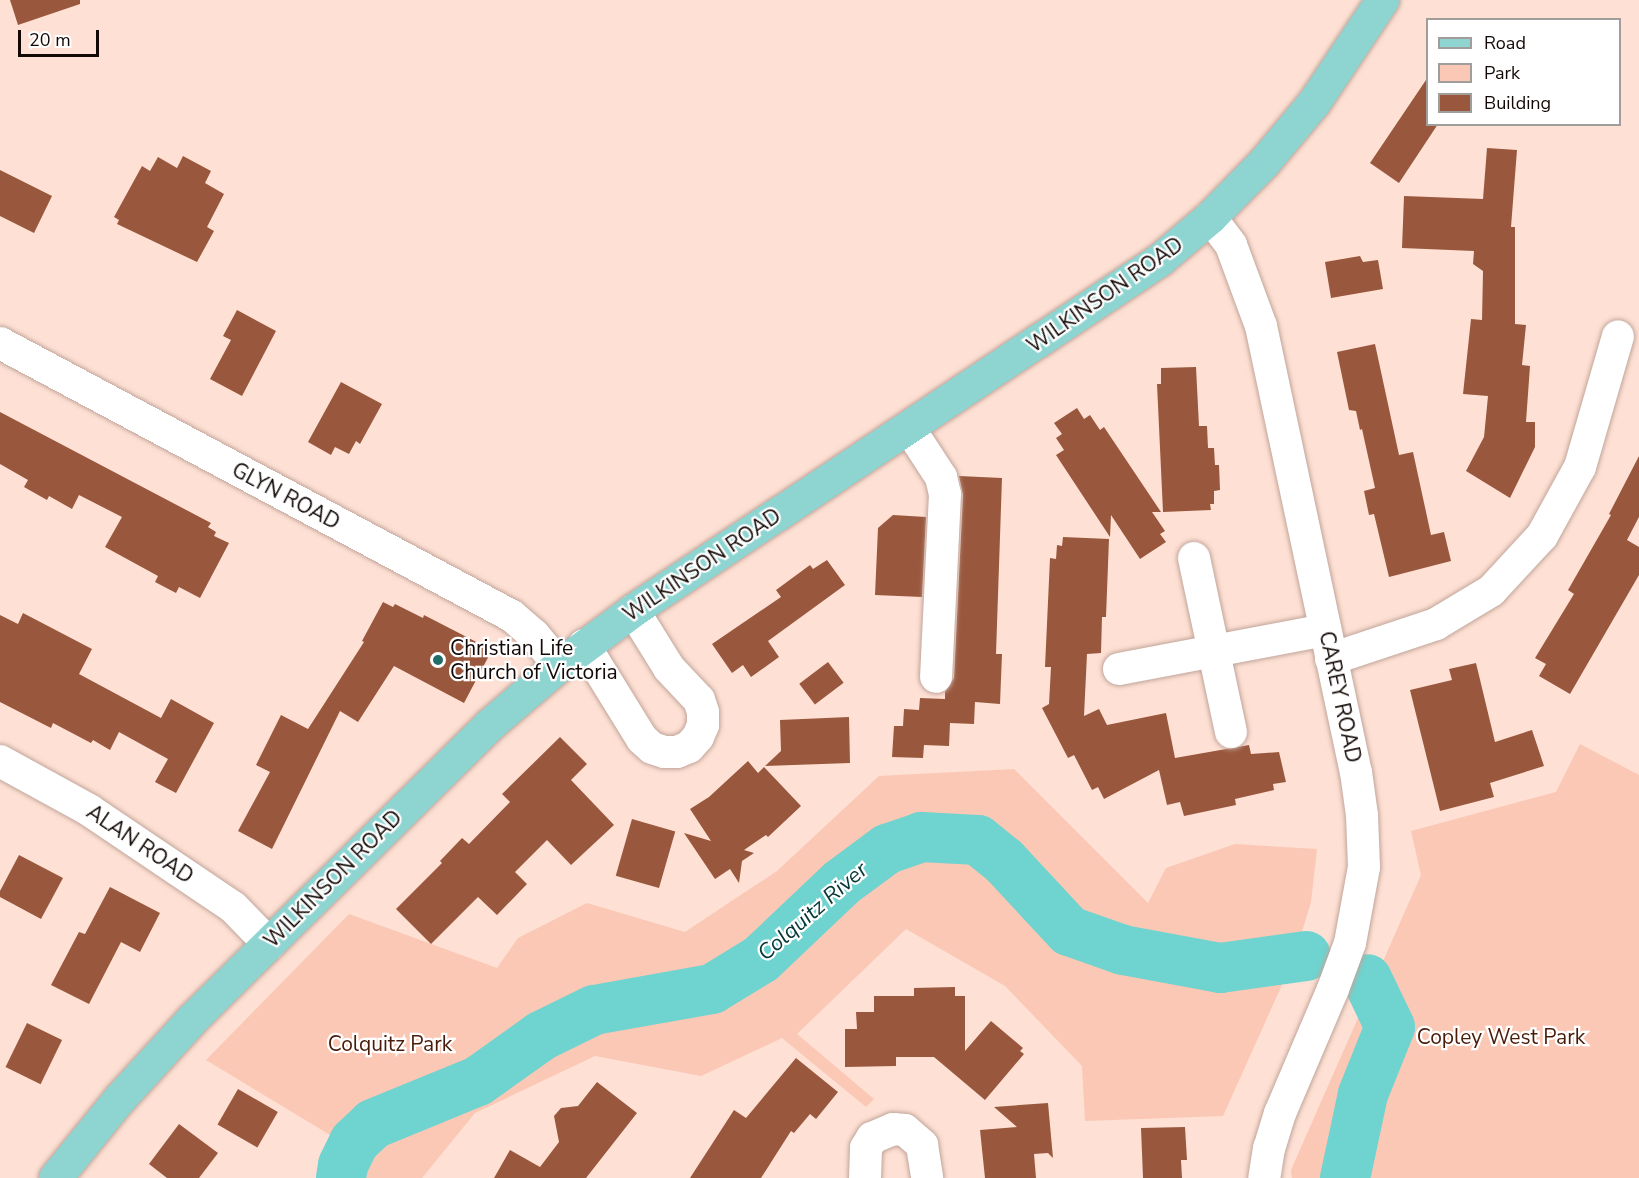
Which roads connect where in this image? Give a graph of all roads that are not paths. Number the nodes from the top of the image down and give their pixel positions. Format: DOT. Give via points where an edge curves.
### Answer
graph roads {
  1 [pos="1382,0"];
  2 [pos="1210,217"];
  3 [pos="1618,336"];
  4 [pos="0,344"];
  5 [pos="909,428"];
  6 [pos="1194,558"];
  7 [pos="633,610"];
  8 [pos="1328,645"];
  9 [pos="1213,650"];
  10 [pos="571,655"];
  11 [pos="1119,669"];
  12 [pos="936,677"];
  13 [pos="1231,732"];
  14 [pos="0,761"];
  15 [pos="268,944"];
  16 [pos="55,1178"];
  17 [pos="865,1178"];
  18 [pos="927,1178"];
  19 [pos="1264,1178"];
  1 -- 2 [label="main road, WILKINSON ROAD" via="1314,102 1264,162"];
  2 -- 5 [label="main road, WILKINSON ROAD" via="1160,260"];
  2 -- 8 [label="street, CAREY ROAD" via="1231,245 1261,326"];
  3 -- 8 [label="street" via="1580,467 1542,536 1491,591 1436,624"];
  4 -- 10 [label="street, GLYN ROAD" via="512,616 534,635"];
  5 -- 7 [label="main road, WILKINSON ROAD"];
  5 -- 12 [label="street" via="941,477 945,494"];
  6 -- 9 [label="street"];
  7 -- 10 [label="main road, WILKINSON ROAD"];
  7 -- 10 [label="street, GLYN ROAD" via="669,668 699,700 704,712 698,737 689,747 677,752 652,748"];
  8 -- 9 [label="street"];
  8 -- 19 [label="street, CAREY ROAD" via="1356,772 1364,867 1350,943 1280,1113"];
  9 -- 11 [label="street"];
  9 -- 13 [label="street"];
  10 -- 15 [label="main road, WILKINSON ROAD" via="489,725"];
  14 -- 15 [label="street, ALAN ROAD" via="90,810 233,907"];
  15 -- 16 [label="main road, WILKINSON ROAD" via="119,1099"];
  17 -- 18 [label="street" via="866,1148 872,1138 893,1129 905,1130 922,1145"];
}
